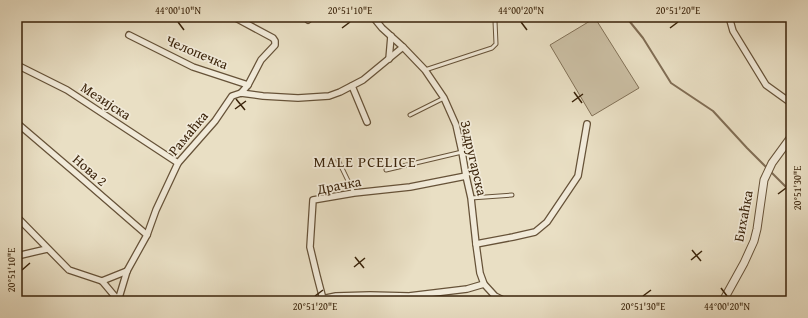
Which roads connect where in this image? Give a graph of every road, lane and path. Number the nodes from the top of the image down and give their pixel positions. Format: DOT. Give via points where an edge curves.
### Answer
graph roads {
  1 [pos="234,17"];
  2 [pos="373,17"];
  3 [pos="729,17"];
  4 [pos="494,21"];
  5 [pos="129,35"];
  6 [pos="391,36"];
  7 [pos="403,47"];
  8 [pos="389,59"];
  9 [pos="17,65"];
  10 [pos="425,70"];
  11 [pos="248,85"];
  12 [pos="352,86"];
  13 [pos="242,93"];
  14 [pos="444,98"];
  15 [pos="791,103"];
  16 [pos="410,115"];
  17 [pos="367,122"];
  18 [pos="17,123"];
  19 [pos="587,124"];
  20 [pos="791,137"];
  21 [pos="462,152"];
  22 [pos="338,160"];
  23 [pos="178,163"];
  24 [pos="386,170"];
  25 [pos="466,176"];
  26 [pos="354,193"];
  27 [pos="512,195"];
  28 [pos="471,198"];
  29 [pos="17,217"];
  30 [pos="146,235"];
  31 [pos="476,244"];
  32 [pos="47,249"];
  33 [pos="17,256"];
  34 [pos="127,272"];
  35 [pos="102,281"];
  36 [pos="484,284"];
  37 [pos="323,299"];
  38 [pos="118,301"];
  39 [pos="312,301"];
  40 [pos="506,301"];
  41 [pos="723,301"];
  1 -- 11 [label="street" via="275,41"];
  2 -- 6 [label="street, Задругарска"];
  3 -- 15 [label="street" via="733,31 766,85"];
  4 -- 10 [label="lane" via="494,46"];
  5 -- 11 [label="street, Челопечка" via="194,67"];
  6 -- 7 [label="street, Задругарска"];
  6 -- 8 [label="street"];
  7 -- 8 [label="street"];
  7 -- 10 [label="street, Задругарска"];
  8 -- 12 [label="street"];
  9 -- 23 [label="street, Мезијска" via="67,90"];
  10 -- 14 [label="street, Задругарска"];
  11 -- 13 [label="street"];
  12 -- 13 [label="street" via="329,96 298,98"];
  12 -- 17 [label="street"];
  13 -- 23 [label="street, Рамаћка" via="232,96 215,121"];
  14 -- 16 [label="lane"];
  14 -- 21 [label="street, Задругарска" via="456,125"];
  18 -- 30 [label="street, Нова 2"];
  19 -- 31 [label="street" via="578,176 547,222 535,232"];
  20 -- 41 [label="street, Бихаћка" via="772,163 764,180 754,241"];
  21 -- 24 [label="lane"];
  21 -- 25 [label="street, Задругарска"];
  22 -- 26 [label="lane"];
  23 -- 30 [label="street, Рамаћка"];
  25 -- 26 [label="street, Драчка"];
  25 -- 28 [label="street, Задругарска"];
  26 -- 37 [label="street, Драчка" via="313,200 310,247"];
  27 -- 28 [label="lane"];
  28 -- 31 [label="street, Задругарска"];
  29 -- 32 [label="street"];
  30 -- 34 [label="street, Рамаћка"];
  31 -- 36 [label="street, Задругарска"];
  32 -- 33 [label="street"];
  32 -- 35 [label="street" via="68,270"];
  34 -- 35 [label="street"];
  34 -- 38 [label="street, Рамаћка"];
  35 -- 38 [label="street"];
  36 -- 37 [label="street" via="466,289 409,296 336,296"];
  36 -- 40 [label="street" via="495,296"];
  37 -- 39 [label="street"];
}
